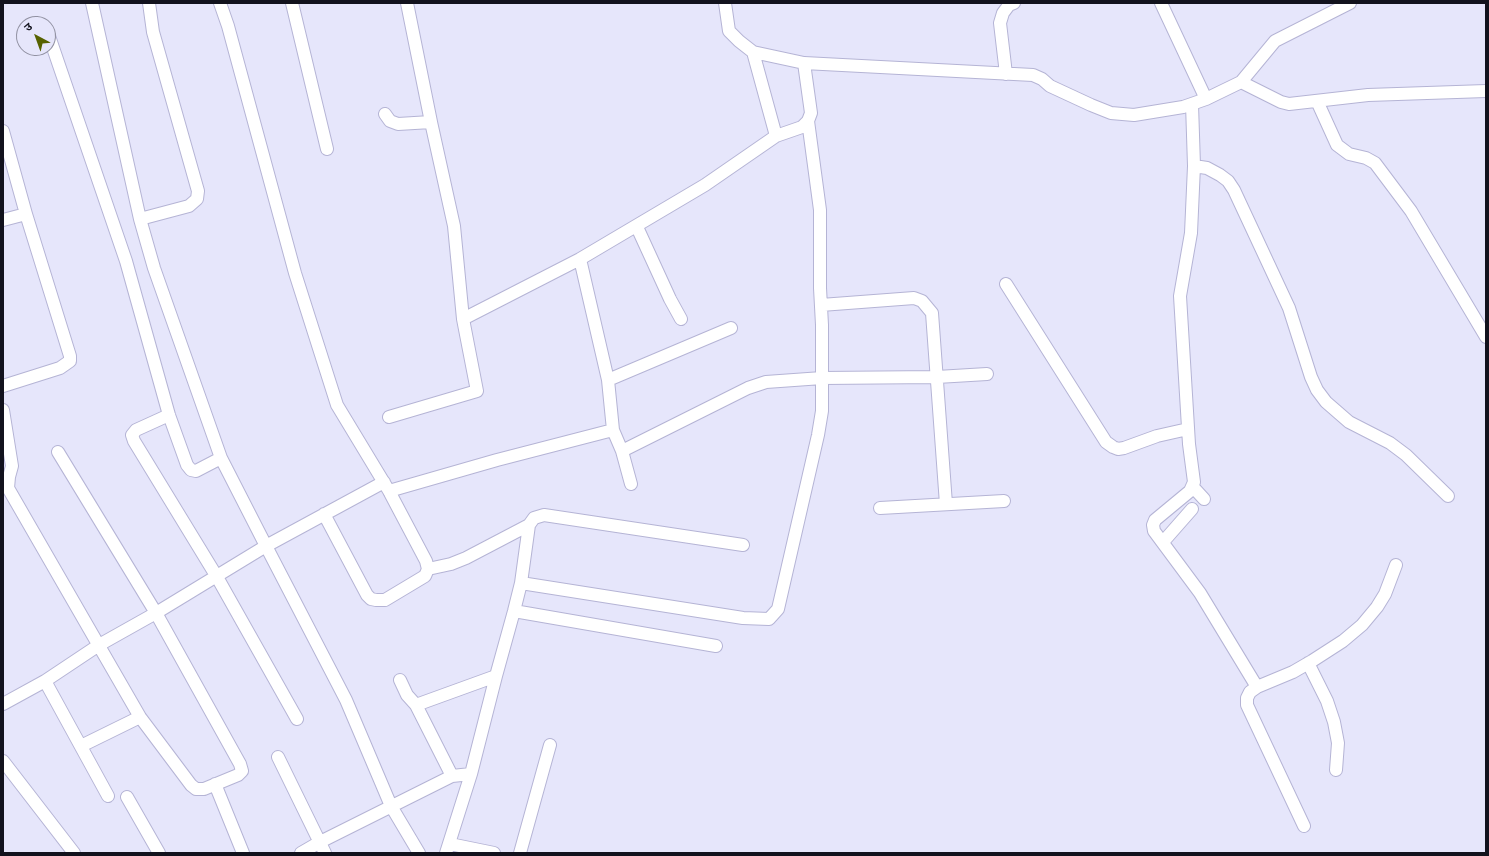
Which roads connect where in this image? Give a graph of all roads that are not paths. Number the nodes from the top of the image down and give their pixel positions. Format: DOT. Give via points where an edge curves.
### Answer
graph roads {
  1 [pos="92,3"];
  2 [pos="149,3"];
  3 [pos="220,3"];
  4 [pos="292,3"];
  5 [pos="408,3"];
  6 [pos="725,3"];
  7 [pos="1014,3"];
  8 [pos="1161,3"];
  9 [pos="1350,3"];
  10 [pos="753,52"];
  11 [pos="56,56"];
  12 [pos="804,63"];
  13 [pos="1006,74"];
  14 [pos="1241,82"];
  15 [pos="1486,91"];
  16 [pos="1206,99"];
  17 [pos="1317,101"];
  18 [pos="1192,104"];
  19 [pos="385,114"];
  20 [pos="808,121"];
  21 [pos="432,122"];
  22 [pos="3,131"];
  23 [pos="776,136"];
  24 [pos="327,149"];
  25 [pos="1194,166"];
  26 [pos="26,214"];
  27 [pos="140,219"];
  28 [pos="3,220"];
  29 [pos="637,227"];
  30 [pos="580,259"];
  31 [pos="1006,284"];
  32 [pos="821,305"];
  33 [pos="463,319"];
  34 [pos="681,319"];
  35 [pos="731,328"];
  36 [pos="1486,337"];
  37 [pos="987,374"];
  38 [pos="937,377"];
  39 [pos="822,378"];
  40 [pos="608,380"];
  41 [pos="3,386"];
  42 [pos="3,410"];
  43 [pos="169,415"];
  44 [pos="389,417"];
  45 [pos="1188,429"];
  46 [pos="613,430"];
  47 [pos="622,451"];
  48 [pos="58,452"];
  49 [pos="221,458"];
  50 [pos="631,484"];
  51 [pos="387,486"];
  52 [pos="1193,487"];
  53 [pos="1448,496"];
  54 [pos="1204,499"];
  55 [pos="1004,501"];
  56 [pos="946,504"];
  57 [pos="880,508"];
  58 [pos="1192,509"];
  59 [pos="324,514"];
  60 [pos="530,526"];
  61 [pos="1163,542"];
  62 [pos="743,545"];
  63 [pos="266,546"];
  64 [pos="1396,565"];
  65 [pos="428,569"];
  66 [pos="217,577"];
  67 [pos="521,583"];
  68 [pos="514,611"];
  69 [pos="156,613"];
  70 [pos="100,645"];
  71 [pos="716,646"];
  72 [pos="1308,663"];
  73 [pos="496,676"];
  74 [pos="400,680"];
  75 [pos="45,681"];
  76 [pos="1257,687"];
  77 [pos="3,704"];
  78 [pos="416,705"];
  79 [pos="140,717"];
  80 [pos="297,719"];
  81 [pos="550,745"];
  82 [pos="81,746"];
  83 [pos="278,757"];
  84 [pos="3,761"];
  85 [pos="1336,770"];
  86 [pos="471,774"];
  87 [pos="452,776"];
  88 [pos="215,784"];
  89 [pos="108,796"];
  90 [pos="127,797"];
  91 [pos="392,806"];
  92 [pos="1304,826"];
  93 [pos="322,848"];
  94 [pos="448,848"];
  95 [pos="74,853"];
  96 [pos="159,853"];
  97 [pos="243,853"];
  98 [pos="301,853"];
  99 [pos="419,853"];
  100 [pos="494,853"];
  101 [pos="520,853"];
  1 -- 27 [label="street"];
  2 -- 27 [label="street" via="153,32 198,191 197,199 189,206"];
  3 -- 51 [label="street" via="295,273 337,405"];
  4 -- 24 [label="street"];
  5 -- 21 [label="street"];
  6 -- 10 [label="street" via="729,31"];
  7 -- 13 [label="street" via="1003,13 1000,23"];
  8 -- 16 [label="street"];
  9 -- 14 [label="street" via="1276,41"];
  10 -- 12 [label="street"];
  10 -- 23 [label="street"];
  11 -- 43 [label="street" via="126,261"];
  12 -- 13 [label="street"];
  12 -- 20 [label="street" via="811,113"];
  13 -- 18 [label="street" via="1033,75 1050,86 1112,113 1134,115"];
  14 -- 16 [label="street"];
  14 -- 17 [label="street" via="1281,102 1290,104"];
  15 -- 17 [label="street" via="1368,95"];
  16 -- 18 [label="street"];
  17 -- 36 [label="street" via="1337,145 1349,154 1375,163 1410,211"];
  18 -- 25 [label="street"];
  19 -- 21 [label="street" via="390,121 398,124"];
  20 -- 23 [label="street" via="802,127"];
  20 -- 32 [label="street" via="820,210"];
  21 -- 33 [label="street" via="454,226"];
  22 -- 26 [label="street"];
  23 -- 29 [label="street"];
  25 -- 45 [label="street" via="1191,233 1180,296"];
  25 -- 53 [label="street" via="1207,168 1220,175 1234,190 1289,308 1317,390 1326,402 1349,422 1390,443 1406,455"];
  26 -- 28 [label="street"];
  26 -- 41 [label="street" via="70,361 60,368"];
  27 -- 49 [label="street" via="154,268"];
  29 -- 30 [label="street"];
  29 -- 34 [label="street"];
  30 -- 33 [label="street"];
  30 -- 40 [label="street"];
  31 -- 45 [label="street" via="1106,442 1118,449"];
  32 -- 38 [label="street" via="914,298 922,301 932,313"];
  32 -- 39 [label="street"];
  33 -- 44 [label="street" via="477,391"];
  35 -- 40 [label="street"];
  37 -- 38 [label="street"];
  38 -- 39 [label="street"];
  38 -- 56 [label="street"];
  39 -- 47 [label="street" via="766,382 748,388"];
  39 -- 67 [label="street" via="822,411 818,435 778,609 768,619 743,618"];
  40 -- 46 [label="street"];
  42 -- 70 [label="street" via="12,466 8,488"];
  43 -- 49 [label="street" via="191,470 196,471"];
  43 -- 66 [label="street" via="136,430 132,435"];
  45 -- 52 [label="street"];
  46 -- 47 [label="street"];
  46 -- 51 [label="street"];
  47 -- 50 [label="street"];
  48 -- 69 [label="street"];
  49 -- 63 [label="street"];
  51 -- 59 [label="street"];
  51 -- 65 [label="street"];
  52 -- 54 [label="street"];
  52 -- 61 [label="street" via="1154,520 1154,531"];
  55 -- 56 [label="street"];
  56 -- 57 [label="street"];
  58 -- 61 [label="street"];
  59 -- 63 [label="street"];
  59 -- 65 [label="street" via="371,599 385,600 424,576"];
  60 -- 62 [label="street" via="534,518 544,515"];
  60 -- 65 [label="street" via="452,564"];
  60 -- 67 [label="street"];
  61 -- 76 [label="street" via="1200,593"];
  63 -- 66 [label="street"];
  63 -- 91 [label="street" via="346,700"];
  64 -- 72 [label="street" via="1385,594 1362,625 1343,641"];
  66 -- 69 [label="street"];
  66 -- 80 [label="street"];
  67 -- 68 [label="street"];
  68 -- 71 [label="street"];
  68 -- 73 [label="street"];
  69 -- 70 [label="street"];
  69 -- 88 [label="street" via="240,764 242,771 238,775"];
  70 -- 75 [label="street"];
  70 -- 79 [label="street"];
  72 -- 76 [label="street"];
  72 -- 85 [label="street" via="1327,701 1334,722 1338,743"];
  73 -- 78 [label="street"];
  73 -- 86 [label="street"];
  74 -- 78 [label="street" via="407,695"];
  75 -- 77 [label="street"];
  75 -- 82 [label="street"];
  76 -- 92 [label="street" via="1250,692 1247,705"];
  78 -- 87 [label="street"];
  79 -- 82 [label="street"];
  79 -- 88 [label="street" via="191,785 196,789 204,789"];
  81 -- 101 [label="street"];
  82 -- 89 [label="street"];
  83 -- 93 [label="street"];
  84 -- 95 [label="street"];
  86 -- 87 [label="street"];
  86 -- 94 [label="street"];
  87 -- 91 [label="street"];
  88 -- 97 [label="street"];
  90 -- 96 [label="street"];
  91 -- 93 [label="street"];
  91 -- 99 [label="street"];
  93 -- 98 [label="street"];
  94 -- 100 [label="street"];
}
